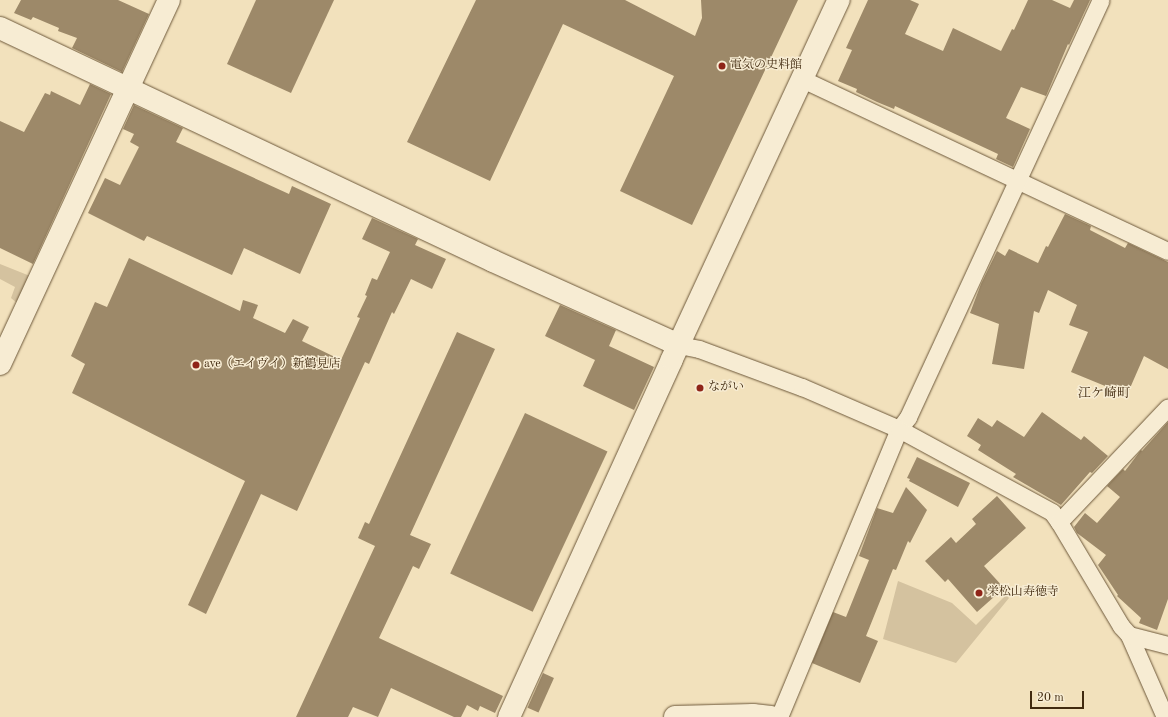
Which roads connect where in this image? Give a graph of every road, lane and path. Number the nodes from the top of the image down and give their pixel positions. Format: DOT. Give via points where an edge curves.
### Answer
graph roads {
  1 [pos="169,0"];
  2 [pos="839,0"];
  3 [pos="1101,0"];
  4 [pos="0,28"];
  5 [pos="802,79"];
  6 [pos="128,89"];
  7 [pos="1018,180"];
  8 [pos="1168,251"];
  9 [pos="678,345"];
  10 [pos="0,364"];
  11 [pos="1168,407"];
  12 [pos="899,429"];
  13 [pos="1059,522"];
  14 [pos="1130,636"];
  15 [pos="1168,645"];
  16 [pos="509,717"];
  17 [pos="675,717"];
  18 [pos="771,717"];
  19 [pos="779,717"];
  20 [pos="1165,717"];
  1 -- 6 [label="street"];
  2 -- 5 [label="street"];
  3 -- 7 [label="street"];
  4 -- 6 [label="street"];
  5 -- 7 [label="street"];
  5 -- 9 [label="street"];
  6 -- 9 [label="street"];
  6 -- 10 [label="street"];
  7 -- 8 [label="street"];
  7 -- 12 [label="street" via="908,416"];
  9 -- 12 [label="street" via="699,349 802,387"];
  9 -- 16 [label="street"];
  11 -- 13 [label="street"];
  12 -- 13 [label="street" via="1052,512"];
  12 -- 19 [label="street"];
  13 -- 14 [label="street" via="1121,626"];
  14 -- 15 [label="street"];
  14 -- 20 [label="street"];
  17 -- 18 [label="street"];
}
